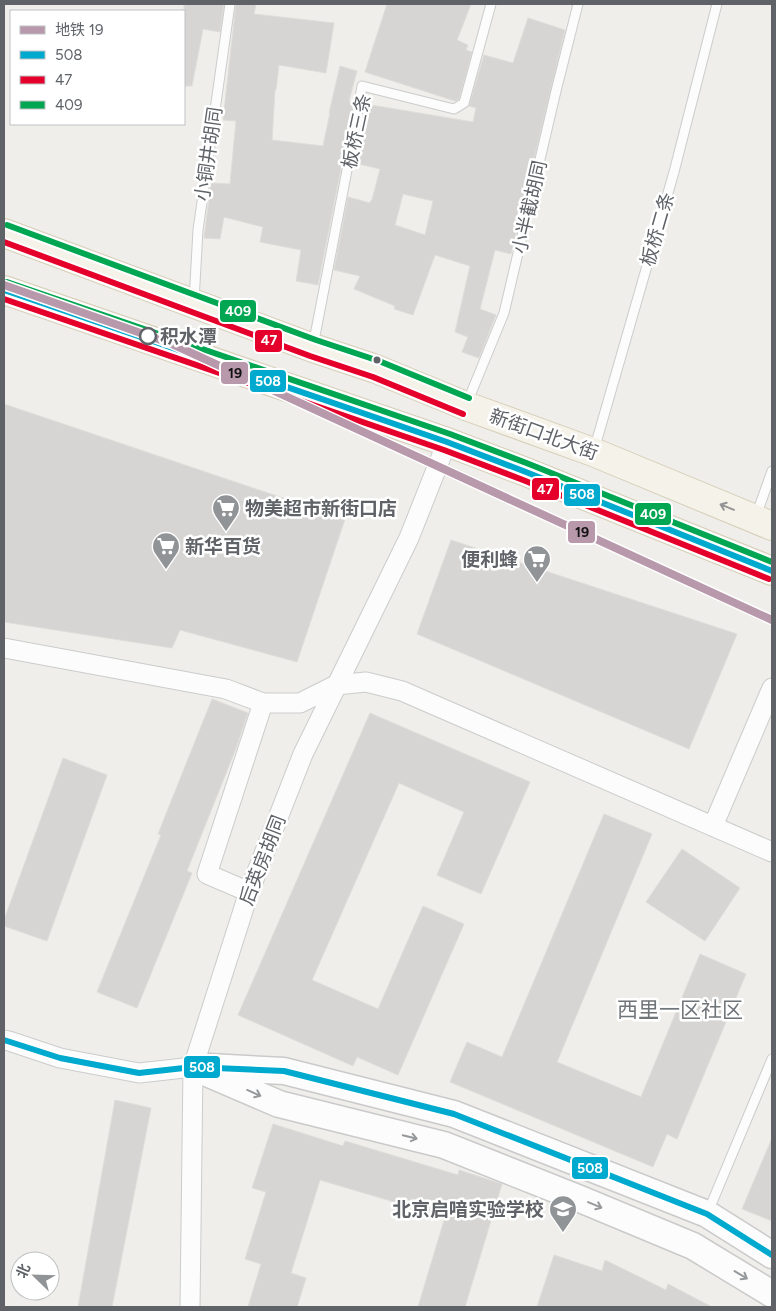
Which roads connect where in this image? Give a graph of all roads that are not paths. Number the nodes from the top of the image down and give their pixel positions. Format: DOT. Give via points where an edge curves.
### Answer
graph roads {
  1 [pos="230,4"];
  2 [pos="491,4"];
  3 [pos="578,4"];
  4 [pos="716,4"];
  5 [pos="4,233"];
  6 [pos="4,290"];
  7 [pos="194,304"];
  8 [pos="312,348"];
  9 [pos="466,406"];
  10 [pos="447,442"];
  11 [pos="593,452"];
  12 [pos="772,471"];
  13 [pos="764,522"];
  14 [pos="772,571"];
  15 [pos="4,648"];
  16 [pos="336,685"];
  17 [pos="772,688"];
  18 [pos="264,703"];
  19 [pos="713,826"];
  20 [pos="772,852"];
  21 [pos="248,892"];
  22 [pos="4,1040"];
  23 [pos="772,1059"];
  24 [pos="193,1067"];
  25 [pos="707,1214"];
  26 [pos="772,1254"];
  27 [pos="772,1294"];
  28 [pos="190,1307"];
  1 -- 7 [label="lane, 小铜井胡同" via="198,230"];
  2 -- 8 [label="lane, 板桥三条" via="464,103 454,109 362,86"];
  3 -- 9 [label="lane, 小半截胡同" via="504,313"];
  4 -- 11 [label="lane, 板桥二条" via="674,172"];
  5 -- 7 [label="main road, 新街口北大街"];
  6 -- 10 [label="main road"];
  7 -- 8 [label="main road, 新街口北大街"];
  8 -- 9 [label="main road, 新街口北大街" via="376,369"];
  9 -- 11 [label="main road, 新街口北大街"];
  10 -- 14 [label="main road"];
  10 -- 16 [label="street, 后英房胡同" via="409,538"];
  13 -- 11 [label="main road, 新街口北大街, one-way"];
  12 -- 13 [label="lane"];
  15 -- 18 [label="street" via="226,689"];
  16 -- 18 [label="street" via="300,704"];
  16 -- 19 [label="street" via="366,682 402,691"];
  16 -- 21 [label="street, 后英房胡同" via="302,754"];
  17 -- 19 [label="street"];
  18 -- 21 [label="street" via="207,874"];
  19 -- 20 [label="street"];
  21 -- 24 [label="street, 后英房胡同"];
  22 -- 24 [label="street" via="60,1058 139,1073"];
  23 -- 25 [label="lane"];
  24 -- 25 [label="street" via="284,1071 454,1114"];
  24 -- 27 [label="street, one-way" via="279,1104 462,1152 692,1246"];
  24 -- 28 [label="street, 后英房胡同"];
  25 -- 26 [label="street"];
}
